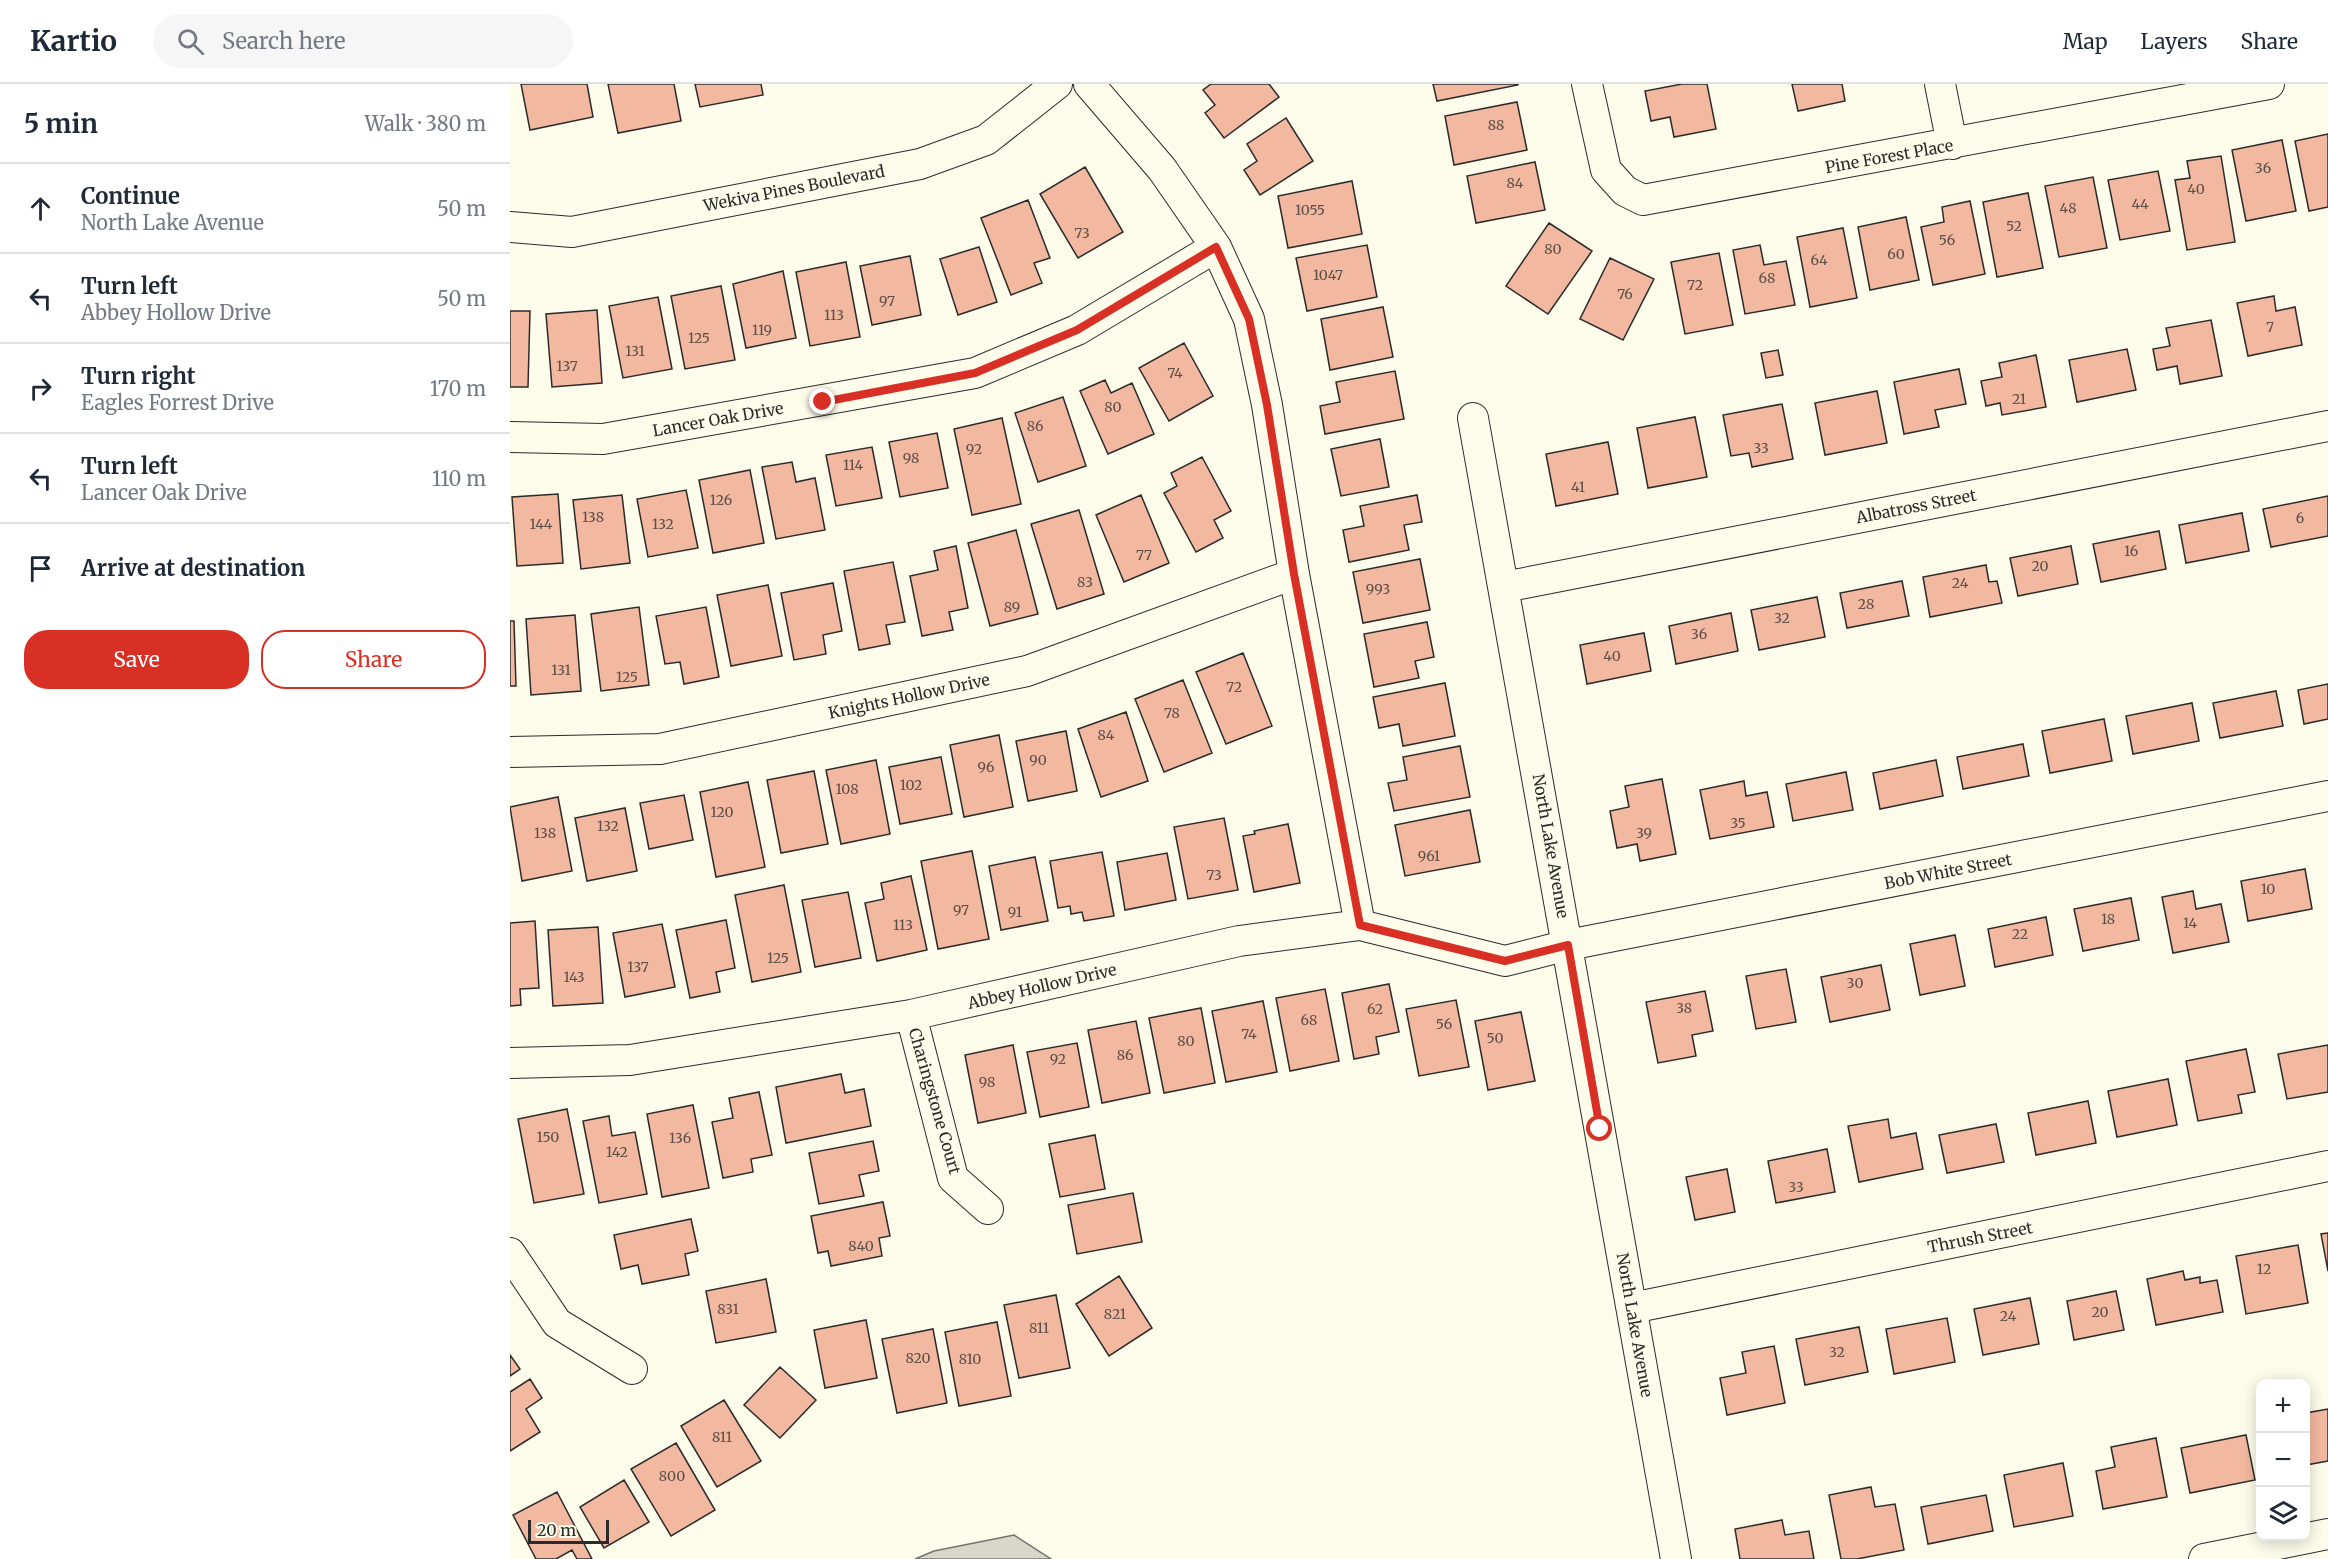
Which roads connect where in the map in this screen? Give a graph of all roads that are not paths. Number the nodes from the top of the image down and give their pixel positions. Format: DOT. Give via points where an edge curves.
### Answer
graph roads {
  1 [pos="1057,84"];
  2 [pos="1089,84"];
  3 [pos="1587,84"];
  4 [pos="1940,84"];
  5 [pos="2269,84"];
  6 [pos="1952,144"];
  7 [pos="510,227"];
  8 [pos="1216,247"];
  9 [pos="1473,418"];
  10 [pos="2328,426"];
  11 [pos="510,437"];
  12 [pos="1294,574"];
  13 [pos="1504,587"];
  14 [pos="510,752"];
  15 [pos="2328,796"];
  16 [pos="1360,925"];
  17 [pos="1568,945"];
  18 [pos="911,1016"];
  19 [pos="510,1063"];
  20 [pos="2328,1166"];
  21 [pos="988,1209"];
  22 [pos="510,1253"];
  23 [pos="1632,1308"];
  24 [pos="632,1369"];
  25 [pos="2328,1534"];
  26 [pos="1676,1559"];
  27 [pos="2204,1559"];
  1 -- 7 [label="street, Wekiva Pines Boulevard" via="986,140 920,164 572,232"];
  2 -- 8 [label="street" via="1162,169"];
  3 -- 6 [label="street, Pine Forest Place" via="1605,170 1624,191 1643,200"];
  4 -- 6 [label="street"];
  5 -- 6 [label="street, Pine Forest Place"];
  8 -- 11 [label="street, Lancer Oak Drive" via="1077,330 975,373 603,439"];
  8 -- 12 [label="street" via="1249,319"];
  9 -- 13 [label="street, North Lake Avenue"];
  10 -- 13 [label="street, Albatross Street"];
  12 -- 14 [label="street, Knights Hollow Drive" via="1027,671 660,748"];
  12 -- 16 [label="street"];
  13 -- 17 [label="street, North Lake Avenue"];
  15 -- 17 [label="street, Bob White Street"];
  16 -- 17 [label="street, Abbey Hollow Drive" via="1505,961"];
  16 -- 18 [label="street, Abbey Hollow Drive" via="1239,941"];
  17 -- 23 [label="street, North Lake Avenue"];
  18 -- 19 [label="street, Abbey Hollow Drive" via="630,1060"];
  18 -- 21 [label="street, Charingstone Court" via="953,1178"];
  20 -- 23 [label="street, Thrush Street"];
  22 -- 24 [label="street" via="557,1323"];
  23 -- 26 [label="street, North Lake Avenue"];
  25 -- 27 [label="street"];
}
